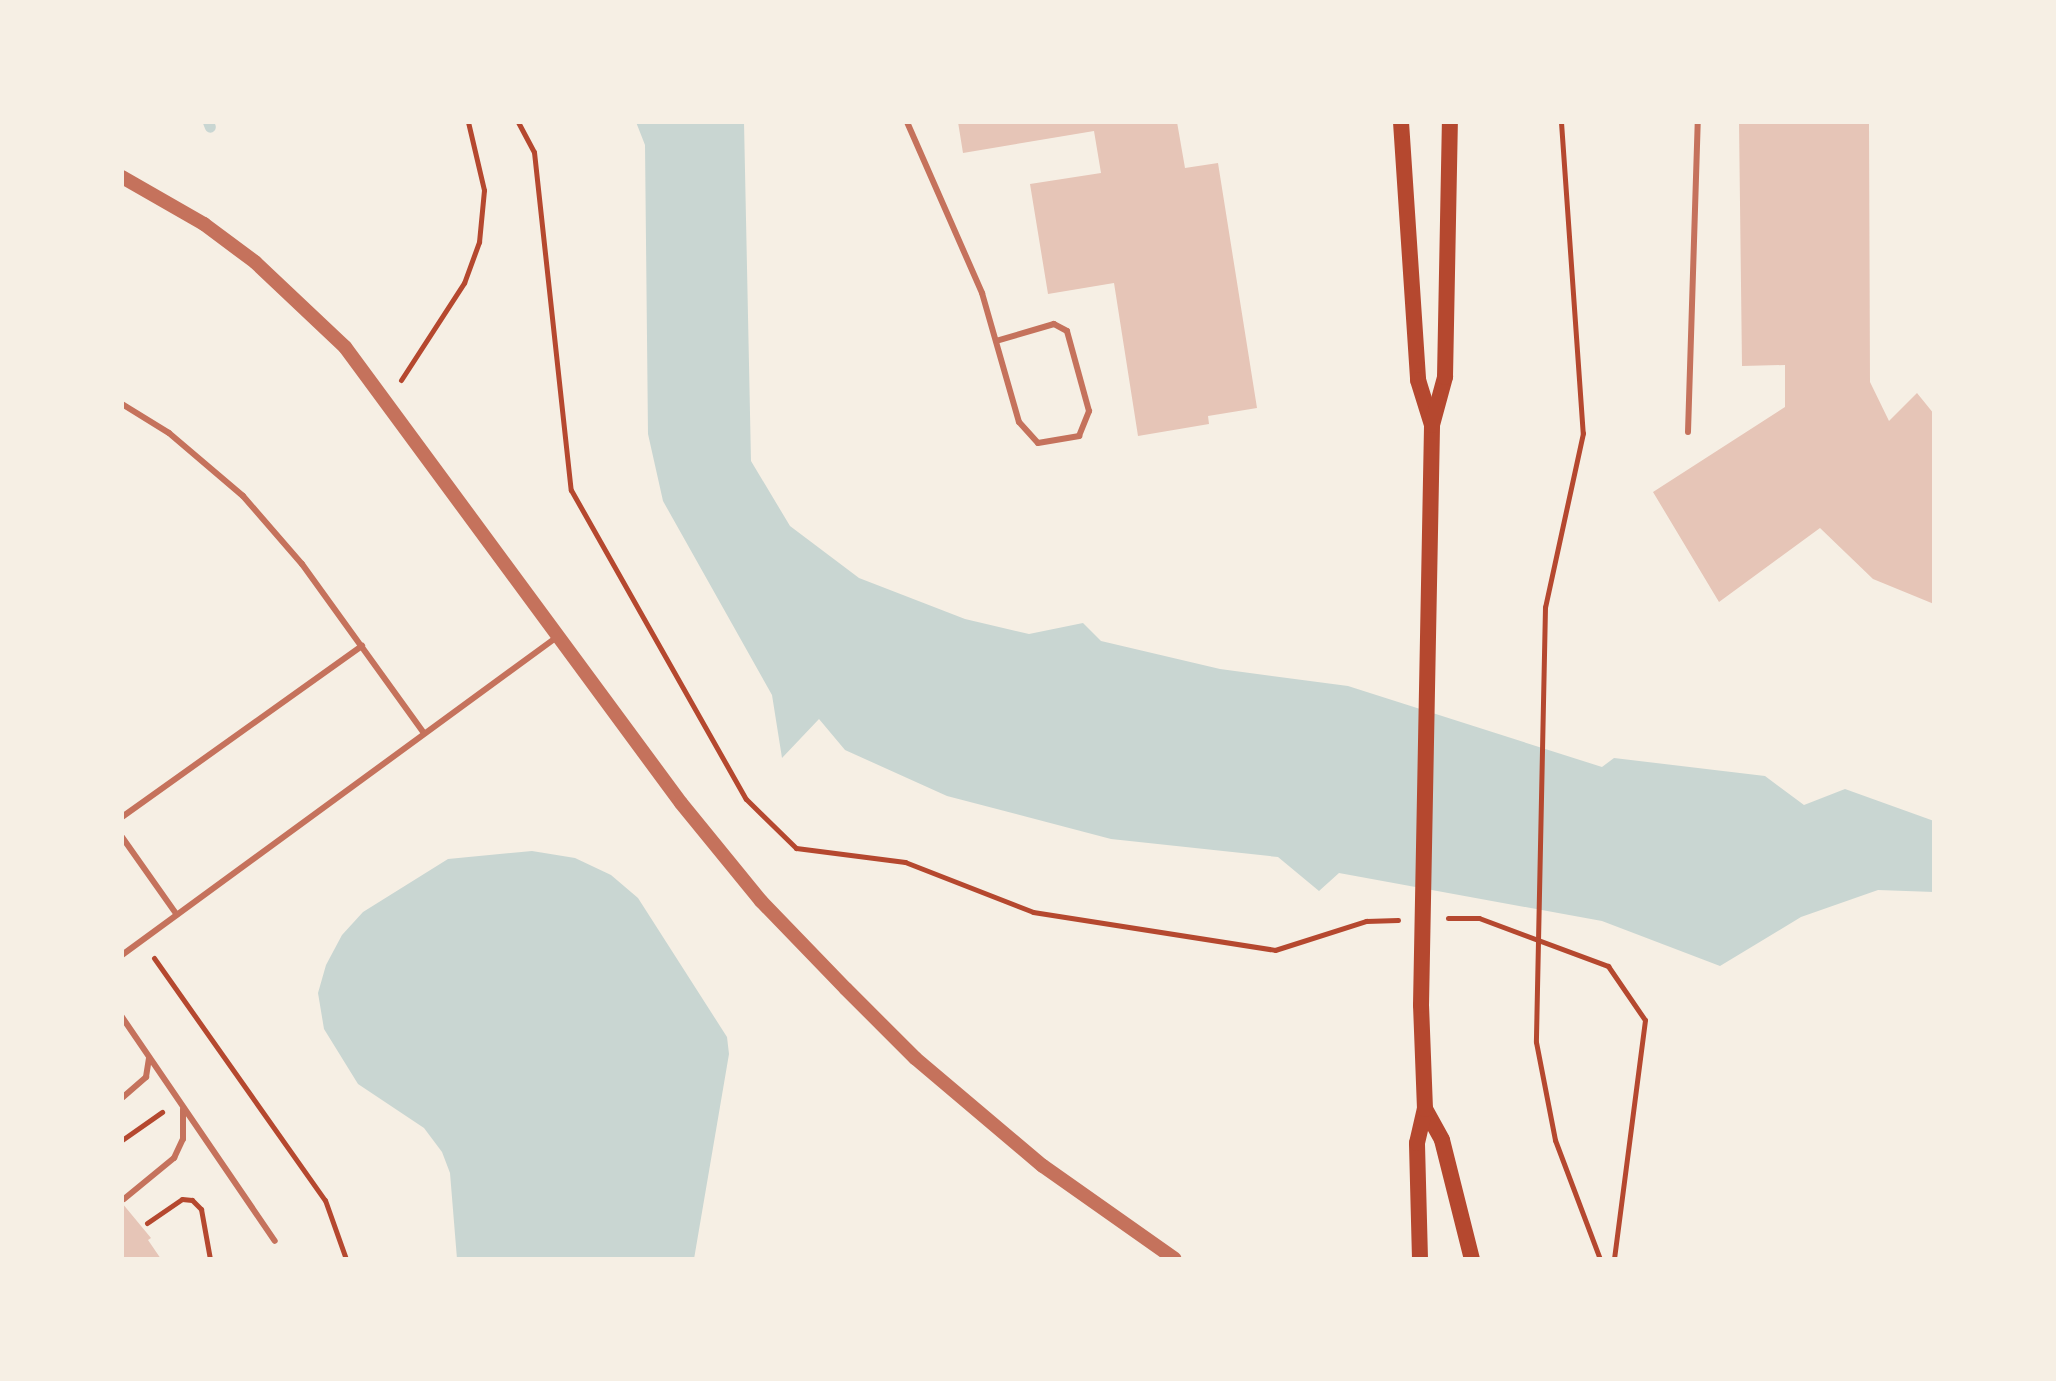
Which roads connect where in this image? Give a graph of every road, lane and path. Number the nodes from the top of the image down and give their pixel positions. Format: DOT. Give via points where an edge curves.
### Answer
graph roads {
  1 [pos="468,122"];
  2 [pos="518,122"];
  3 [pos="907,122"];
  4 [pos="1401,122"];
  5 [pos="1450,122"];
  6 [pos="1561,122"];
  7 [pos="1698,122"];
  8 [pos="122,177"];
  9 [pos="996,341"];
  10 [pos="386,400"];
  11 [pos="122,404"];
  12 [pos="1432,425"];
  13 [pos="1688,432"];
  14 [pos="557,637"];
  15 [pos="362,646"];
  16 [pos="424,733"];
  17 [pos="122,817"];
  18 [pos="122,837"];
  19 [pos="177,915"];
  20 [pos="1409,919"];
  21 [pos="1437,919"];
  22 [pos="142,941"];
  23 [pos="122,955"];
  24 [pos="122,1017"];
  25 [pos="147,1053"];
  26 [pos="122,1098"];
  27 [pos="179,1101"];
  28 [pos="1425,1109"];
  29 [pos="122,1140"];
  30 [pos="124,1199"];
  31 [pos="147,1223"];
  32 [pos="275,1241"];
  33 [pos="342,1247"];
  34 [pos="210,1259"];
  35 [pos="337,1259"];
  36 [pos="346,1259"];
  37 [pos="1175,1259"];
  38 [pos="1420,1259"];
  39 [pos="1472,1259"];
  40 [pos="1600,1259"];
  41 [pos="1614,1259"];
  1 -- 10 [label="path" via="484,190 479,242 464,283"];
  2 -- 20 [label="path" via="534,152 571,490 746,799 796,848 905,862 1033,912 1275,950 1366,921"];
  3 -- 9 [label="lane" via="982,293"];
  4 -- 12 [label="main road" via="1418,380"];
  5 -- 12 [label="main road" via="1445,377"];
  6 -- 40 [label="path" via="1583,433 1579,472 1545,607 1535,1000 1540,1073 1555,1140"];
  7 -- 13 [label="lane"];
  8 -- 10 [label="street" via="204,224 255,262 345,347"];
  9 -- 9 [label="lane" via="1019,422 1038,443 1079,436 1089,411 1067,331 1054,324"];
  10 -- 14 [label="street"];
  11 -- 15 [label="lane" via="169,433 243,496"];
  12 -- 28 [label="main road" via="1421,1005"];
  14 -- 16 [label="lane"];
  14 -- 37 [label="street" via="691,816 761,901 846,989 915,1058 1043,1166"];
  15 -- 16 [label="lane"];
  15 -- 17 [label="lane"];
  16 -- 19 [label="lane"];
  18 -- 19 [label="lane"];
  19 -- 22 [label="lane"];
  21 -- 41 [label="path" via="1479,918 1608,966 1645,1020"];
  22 -- 23 [label="lane"];
  22 -- 33 [label="path" via="325,1200"];
  24 -- 25 [label="lane"];
  25 -- 26 [label="lane" via="146,1077"];
  25 -- 27 [label="lane"];
  27 -- 29 [label="path"];
  27 -- 30 [label="lane" via="185,1124 174,1158"];
  27 -- 32 [label="lane"];
  28 -- 38 [label="main road" via="1417,1143"];
  28 -- 39 [label="main road" via="1442,1140"];
  31 -- 34 [label="path" via="182,1199 192,1200 201,1209"];
  33 -- 35 [label="path"];
  33 -- 36 [label="path"];
}
